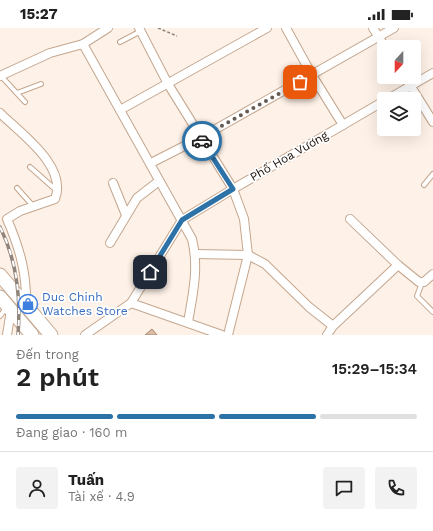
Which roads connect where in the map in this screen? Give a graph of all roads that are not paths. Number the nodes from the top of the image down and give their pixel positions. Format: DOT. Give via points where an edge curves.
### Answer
graph roads {
  1 [pos="108,28"];
  2 [pos="267,28"];
  3 [pos="286,28"];
  4 [pos="373,28"];
  5 [pos="394,28"];
  6 [pos="140,30"];
  7 [pos="379,37"];
  8 [pos="381,40"];
  9 [pos="120,42"];
  10 [pos="83,44"];
  11 [pos="433,73"];
  12 [pos="0,75"];
  13 [pos="312,75"];
  14 [pos="41,84"];
  15 [pos="168,84"];
  16 [pos="410,86"];
  17 [pos="400,92"];
  18 [pos="17,93"];
  19 [pos="25,102"];
  20 [pos="377,106"];
  21 [pos="120,110"];
  22 [pos="0,113"];
  23 [pos="433,122"];
  24 [pos="343,125"];
  25 [pos="200,138"];
  26 [pos="151,164"];
  27 [pos="30,167"];
  28 [pos="433,174"];
  29 [pos="159,181"];
  30 [pos="113,183"];
  31 [pos="424,185"];
  32 [pos="17,188"];
  33 [pos="233,189"];
  34 [pos="56,190"];
  35 [pos="34,207"];
  36 [pos="126,215"];
  37 [pos="350,219"];
  38 [pos="182,220"];
  39 [pos="110,243"];
  40 [pos="196,254"];
  41 [pos="248,255"];
  42 [pos="398,265"];
  43 [pos="433,274"];
  44 [pos="0,275"];
  45 [pos="422,283"];
  46 [pos="131,303"];
  47 [pos="26,306"];
  48 [pos="5,307"];
  49 [pos="433,312"];
  50 [pos="188,322"];
  51 [pos="333,326"];
  52 [pos="7,335"];
  53 [pos="32,335"];
  54 [pos="51,335"];
  55 [pos="85,335"];
  56 [pos="222,335"];
  57 [pos="228,335"];
  58 [pos="328,335"];
  1 -- 10 [label="street"];
  2 -- 15 [label="street"];
  3 -- 13 [label="street"];
  4 -- 7 [label="street"];
  5 -- 7 [label="street"];
  6 -- 9 [label="lane"];
  6 -- 15 [label="street"];
  7 -- 8 [label="street"];
  7 -- 13 [label="street"];
  10 -- 12 [label="street" via="50,53"];
  10 -- 21 [label="street"];
  11 -- 16 [label="street"];
  12 -- 18 [label="lane"];
  13 -- 24 [label="street"];
  13 -- 25 [label="street"];
  14 -- 18 [label="lane"];
  15 -- 21 [label="street"];
  15 -- 25 [label="street"];
  16 -- 17 [label="street"];
  16 -- 23 [label="street"];
  18 -- 19 [label="lane"];
  20 -- 24 [label="street, Phố Hoa Vương"];
  21 -- 26 [label="street"];
  22 -- 34 [label="street" via="43,155 55,171"];
  24 -- 33 [label="street, Phố Hoa Vương"];
  25 -- 26 [label="street"];
  25 -- 33 [label="street"];
  26 -- 29 [label="street"];
  27 -- 34 [label="lane"];
  28 -- 31 [label="lane"];
  29 -- 36 [label="street" via="137,198"];
  29 -- 38 [label="street"];
  30 -- 36 [label="street"];
  32 -- 35 [label="lane"];
  33 -- 38 [label="street, Phố Hoa Vương"];
  33 -- 41 [label="street" via="244,219"];
  34 -- 35 [label="street" via="56,199"];
  35 -- 47 [label="street" via="20,211 7,219 24,266 27,284"];
  36 -- 39 [label="street"];
  37 -- 42 [label="street"];
  38 -- 40 [label="street" via="192,239"];
  38 -- 46 [label="street, Phố Hoa Vương"];
  40 -- 41 [label="street"];
  40 -- 50 [label="street"];
  41 -- 51 [label="street" via="265,264 309,307"];
  41 -- 57 [label="street"];
  42 -- 45 [label="street"];
  42 -- 51 [label="street"];
  43 -- 45 [label="street"];
  44 -- 47 [label="main road"];
  45 -- 49 [label="lane" via="417,296"];
  46 -- 50 [label="street"];
  46 -- 55 [label="street, Phố Hoa Vương"];
  47 -- 54 [label="main road"];
  48 -- 52 [label="street"];
  48 -- 53 [label="main road"];
  50 -- 56 [label="street"];
  51 -- 58 [label="street"];
}
